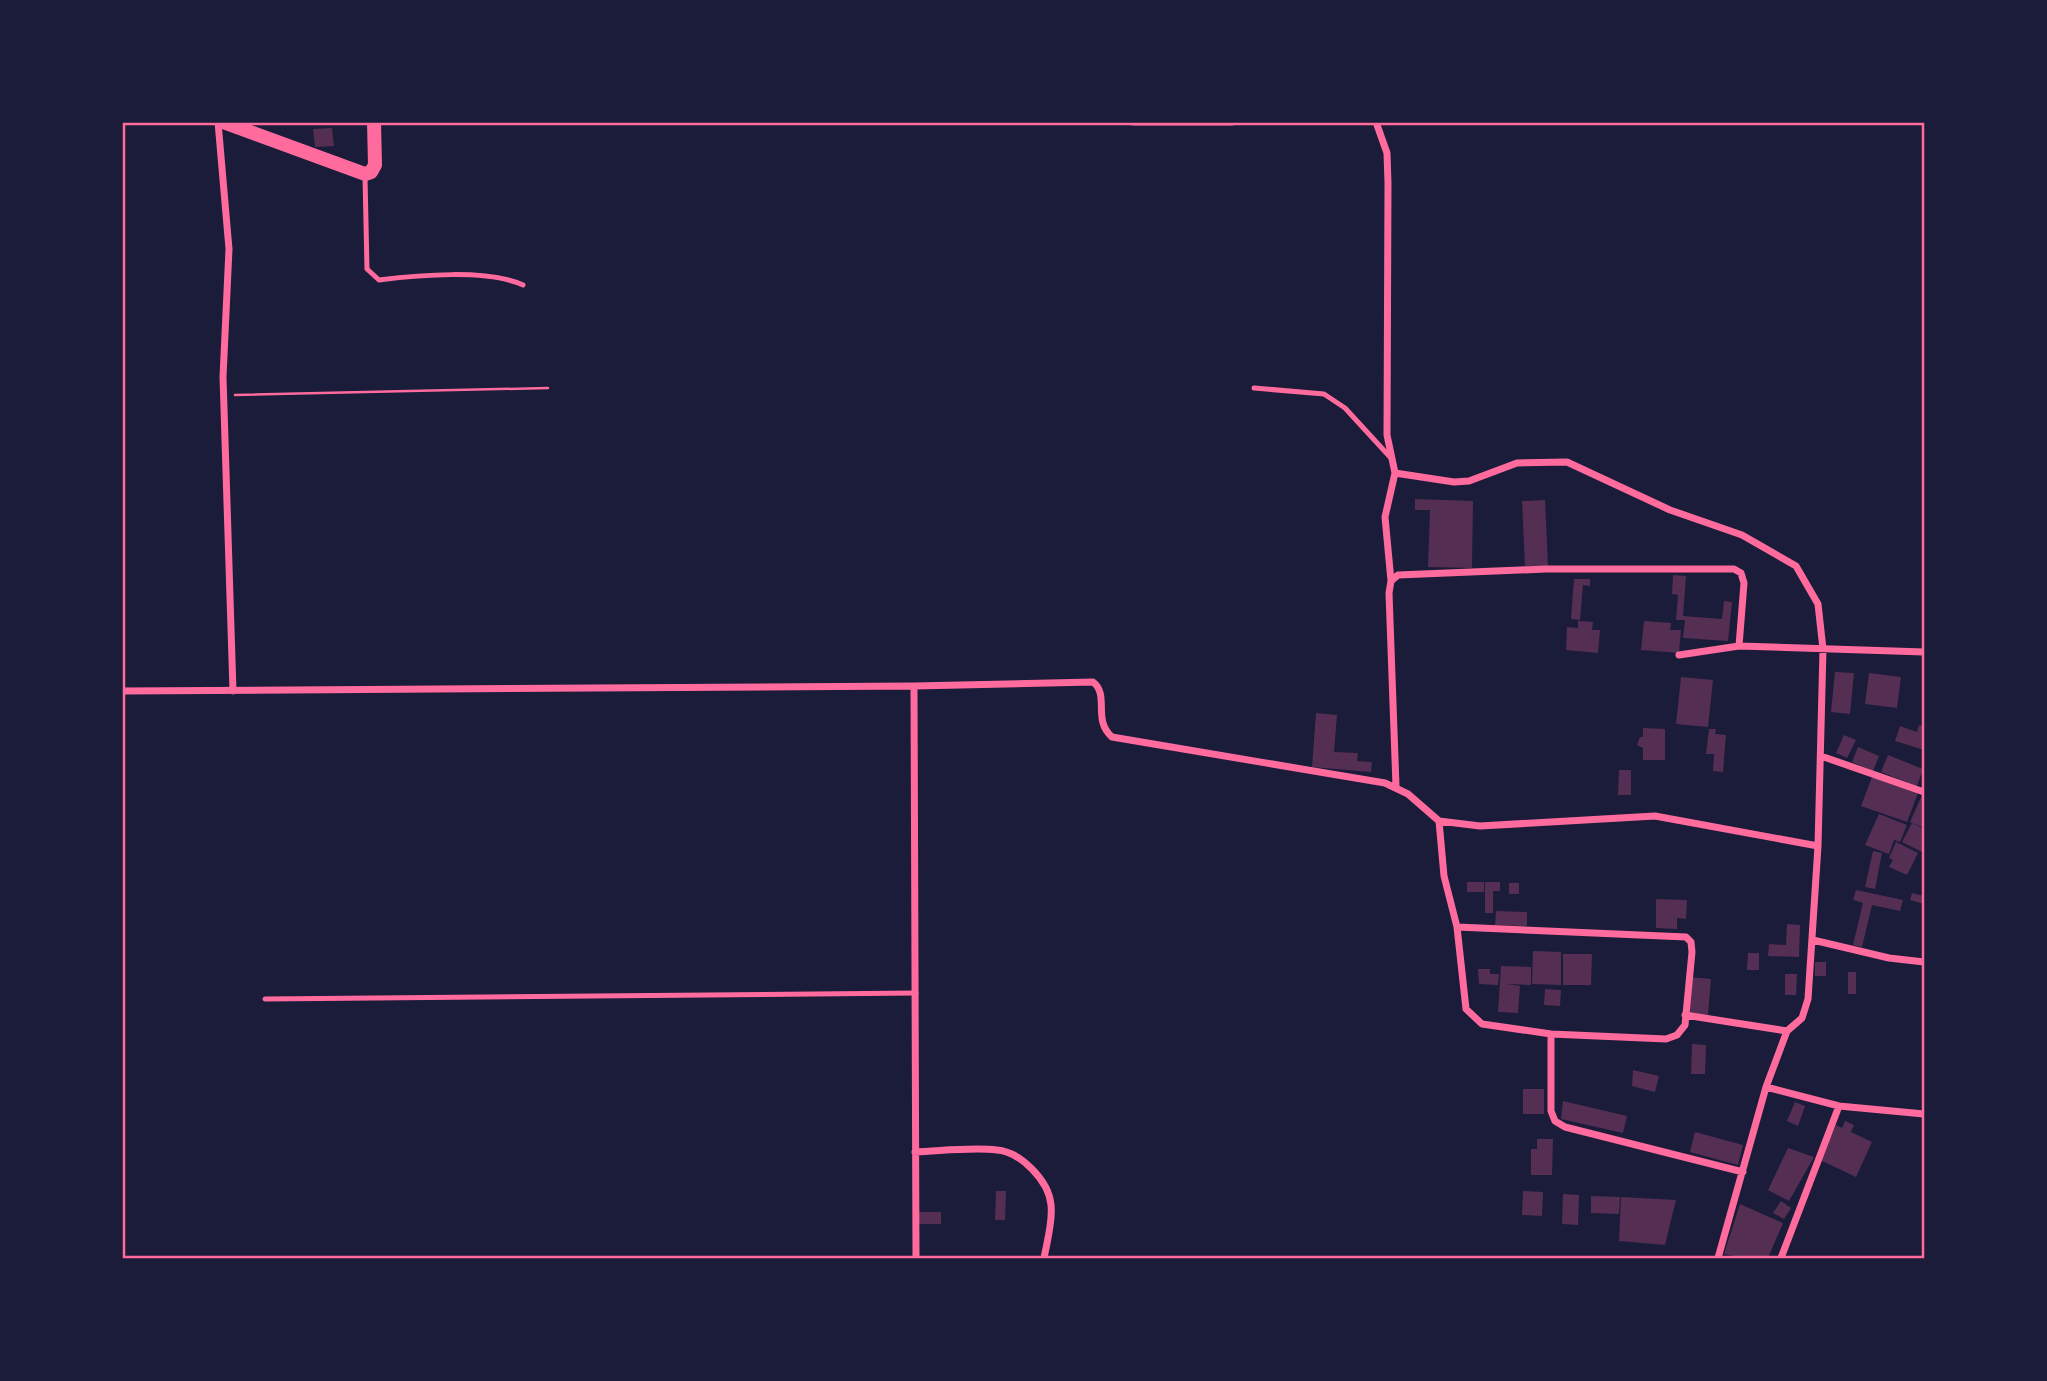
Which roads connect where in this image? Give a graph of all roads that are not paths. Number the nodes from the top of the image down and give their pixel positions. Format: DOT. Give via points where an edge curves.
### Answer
graph roads {
  1 [pos="220,122"];
  2 [pos="374,122"];
  3 [pos="1133,122"];
  4 [pos="1232,122"];
  5 [pos="1376,122"];
  6 [pos="1153,123"];
  7 [pos="365,174"];
  8 [pos="523,285"];
  9 [pos="1254,388"];
  10 [pos="1390,457"];
  11 [pos="1395,473"];
  12 [pos="1391,582"];
  13 [pos="1740,646"];
  14 [pos="1823,649"];
  15 [pos="1924,652"];
  16 [pos="1679,655"];
  17 [pos="914,686"];
  18 [pos="122,691"];
  19 [pos="233,691"];
  20 [pos="1821,756"];
  21 [pos="1396,786"];
  22 [pos="1924,792"];
  23 [pos="1439,821"];
  24 [pos="1818,846"];
  25 [pos="1457,927"];
  26 [pos="1813,940"];
  27 [pos="1924,962"];
  28 [pos="916,993"];
  29 [pos="265,999"];
  30 [pos="1685,1015"];
  31 [pos="1787,1031"];
  32 [pos="1551,1034"];
  33 [pos="1766,1087"];
  34 [pos="1839,1106"];
  35 [pos="1924,1114"];
  36 [pos="915,1152"];
  37 [pos="1743,1172"];
  38 [pos="916,1258"];
  39 [pos="1044,1258"];
  40 [pos="1718,1258"];
  41 [pos="1781,1258"];
  1 -- 7 [label="main road"];
  1 -- 19 [label="street" via="229,248 224,395"];
  2 -- 7 [label="main road" via="375,165"];
  3 -- 6 [label="street"];
  4 -- 6 [label="street"];
  5 -- 10 [label="street" via="1385,144 1388,173"];
  7 -- 8 [label="lane" via="366,269 379,280 464,276 503,278"];
  9 -- 10 [label="lane" via="1324,394 1345,408"];
  10 -- 11 [label="street"];
  11 -- 12 [label="street" via="1385,517"];
  11 -- 14 [label="street" via="1454,482 1517,463 1567,462 1670,510 1742,535 1796,566 1818,604"];
  12 -- 13 [label="street" via="1406,572 1734,569 1744,583"];
  12 -- 21 [label="street" via="1389,659"];
  13 -- 14 [label="street"];
  13 -- 16 [label="street"];
  14 -- 15 [label="street"];
  14 -- 20 [label="street"];
  17 -- 19 [label="street"];
  17 -- 21 [label="street" via="1093,682 1100,693 1101,725 1112,737"];
  17 -- 28 [label="street"];
  18 -- 19 [label="street"];
  20 -- 22 [label="street"];
  20 -- 24 [label="street"];
  21 -- 23 [label="street"];
  23 -- 24 [label="street" via="1480,826 1655,816"];
  23 -- 25 [label="street" via="1447,895"];
  24 -- 26 [label="street"];
  25 -- 30 [label="street" via="1686,937 1692,952"];
  25 -- 32 [label="street" via="1466,1009 1473,1018 1482,1024"];
  26 -- 27 [label="street"];
  26 -- 31 [label="street" via="1808,999 1802,1018"];
  28 -- 29 [label="lane"];
  28 -- 36 [label="street"];
  30 -- 31 [label="street"];
  30 -- 32 [label="street" via="1685,1025 1666,1039"];
  31 -- 33 [label="street"];
  32 -- 37 [label="street" via="1551,1111 1555,1121"];
  33 -- 34 [label="street"];
  33 -- 37 [label="street"];
  34 -- 35 [label="street"];
  34 -- 41 [label="street"];
  36 -- 38 [label="street"];
  36 -- 39 [label="street" via="996,1149 1012,1154 1035,1172 1052,1206"];
  37 -- 40 [label="street"];
}
